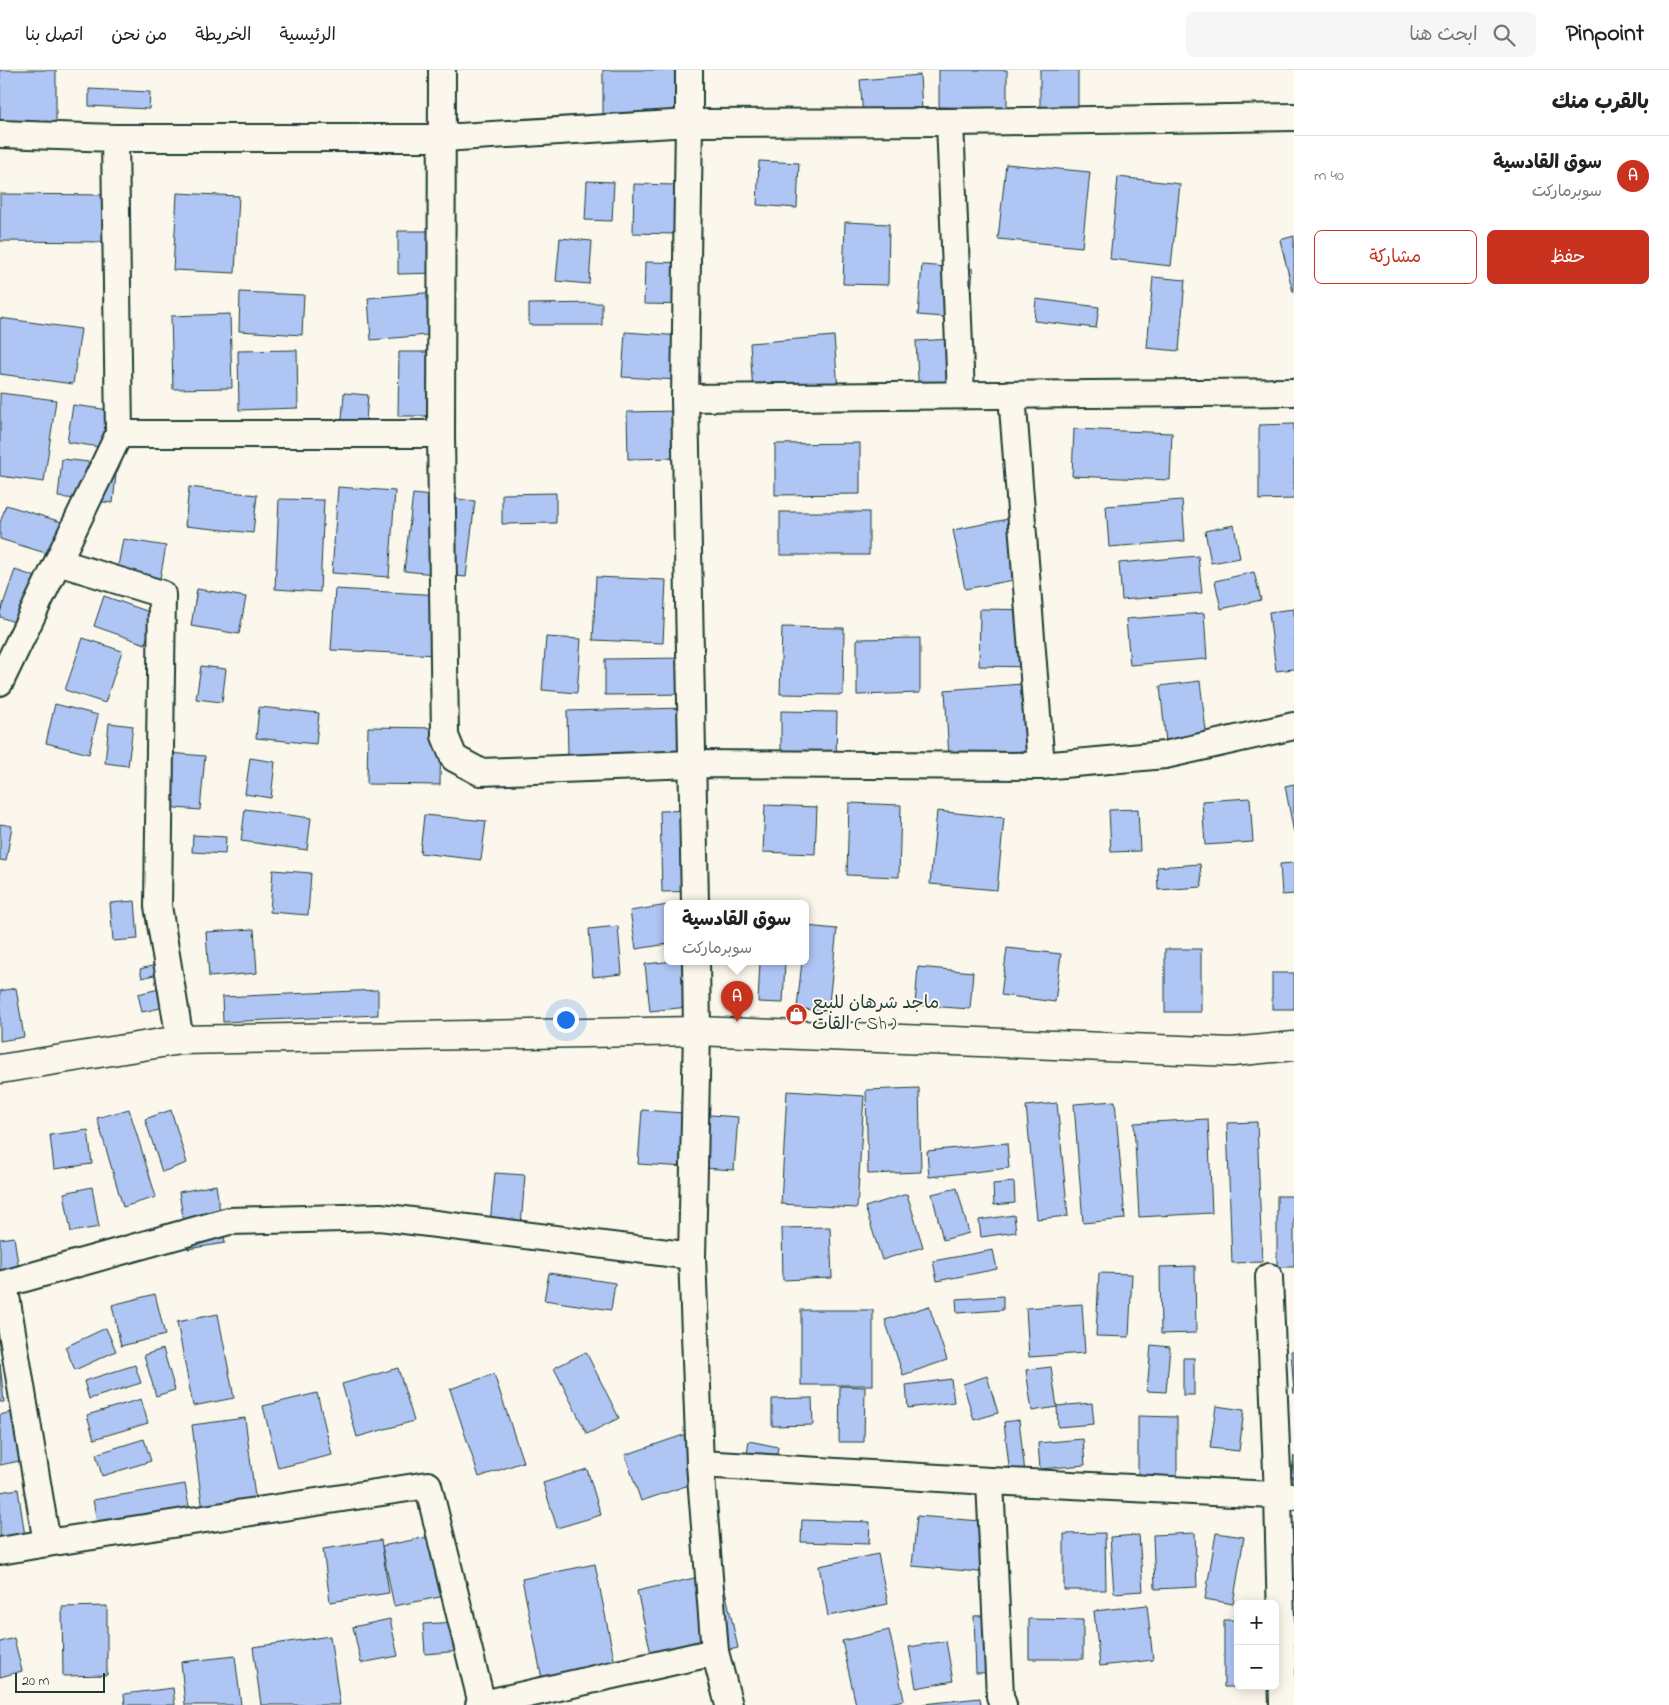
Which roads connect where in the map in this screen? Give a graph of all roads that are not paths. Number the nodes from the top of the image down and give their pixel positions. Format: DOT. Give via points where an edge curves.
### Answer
graph roads {
  1 [pos="442,70"];
  2 [pos="688,70"];
  3 [pos="1294,117"];
  4 [pos="950,122"];
  5 [pos="689,123"];
  6 [pos="0,134"];
  7 [pos="115,138"];
  8 [pos="443,138"];
  9 [pos="1294,392"];
  10 [pos="961,395"];
  11 [pos="1012,395"];
  12 [pos="685,398"];
  13 [pos="119,434"];
  14 [pos="441,434"];
  15 [pos="58,562"];
  16 [pos="0,682"];
  17 [pos="1294,726"];
  18 [pos="693,764"];
  19 [pos="1042,766"];
  20 [pos="695,900"];
  21 [pos="696,965"];
  22 [pos="698,1031"];
  23 [pos="180,1040"];
  24 [pos="1294,1046"];
  25 [pos="0,1070"];
  26 [pos="692,1256"];
  27 [pos="1269,1277"];
  28 [pos="2,1284"];
  29 [pos="700,1464"];
  30 [pos="990,1482"];
  31 [pos="1286,1496"];
  32 [pos="47,1543"];
  33 [pos="0,1551"];
  34 [pos="715,1652"];
  35 [pos="480,1705"];
  36 [pos="728,1705"];
  37 [pos="1003,1705"];
  38 [pos="1283,1705"];
  1 -- 8 [label="street"];
  2 -- 5 [label="street"];
  3 -- 4 [label="street"];
  4 -- 5 [label="street"];
  4 -- 10 [label="street"];
  5 -- 8 [label="street"];
  5 -- 12 [label="street"];
  6 -- 7 [label="street"];
  7 -- 8 [label="street"];
  7 -- 13 [label="street"];
  8 -- 14 [label="street"];
  9 -- 11 [label="street"];
  10 -- 11 [label="street"];
  10 -- 12 [label="street"];
  11 -- 19 [label="street"];
  12 -- 18 [label="street"];
  13 -- 14 [label="street"];
  13 -- 15 [label="street"];
  14 -- 18 [label="street" via="445,736 454,758 480,772"];
  15 -- 16 [label="street"];
  15 -- 23 [label="street" via="162,594 158,906"];
  17 -- 19 [label="street" via="1165,755"];
  18 -- 19 [label="street"];
  18 -- 20 [label="street"];
  21 -- 22 [label="street"];
  22 -- 23 [label="street"];
  22 -- 24 [label="street" via="1232,1052"];
  22 -- 26 [label="street"];
  23 -- 25 [label="street"];
  26 -- 28 [label="street" via="380,1217 229,1221"];
  26 -- 29 [label="street"];
  27 -- 31 [label="street"];
  28 -- 32 [label="street"];
  29 -- 30 [label="street"];
  29 -- 34 [label="street"];
  30 -- 31 [label="street"];
  30 -- 37 [label="street"];
  31 -- 38 [label="street"];
  32 -- 33 [label="street"];
  32 -- 35 [label="street" via="428,1485"];
  34 -- 35 [label="street"];
  34 -- 36 [label="street"];
}
